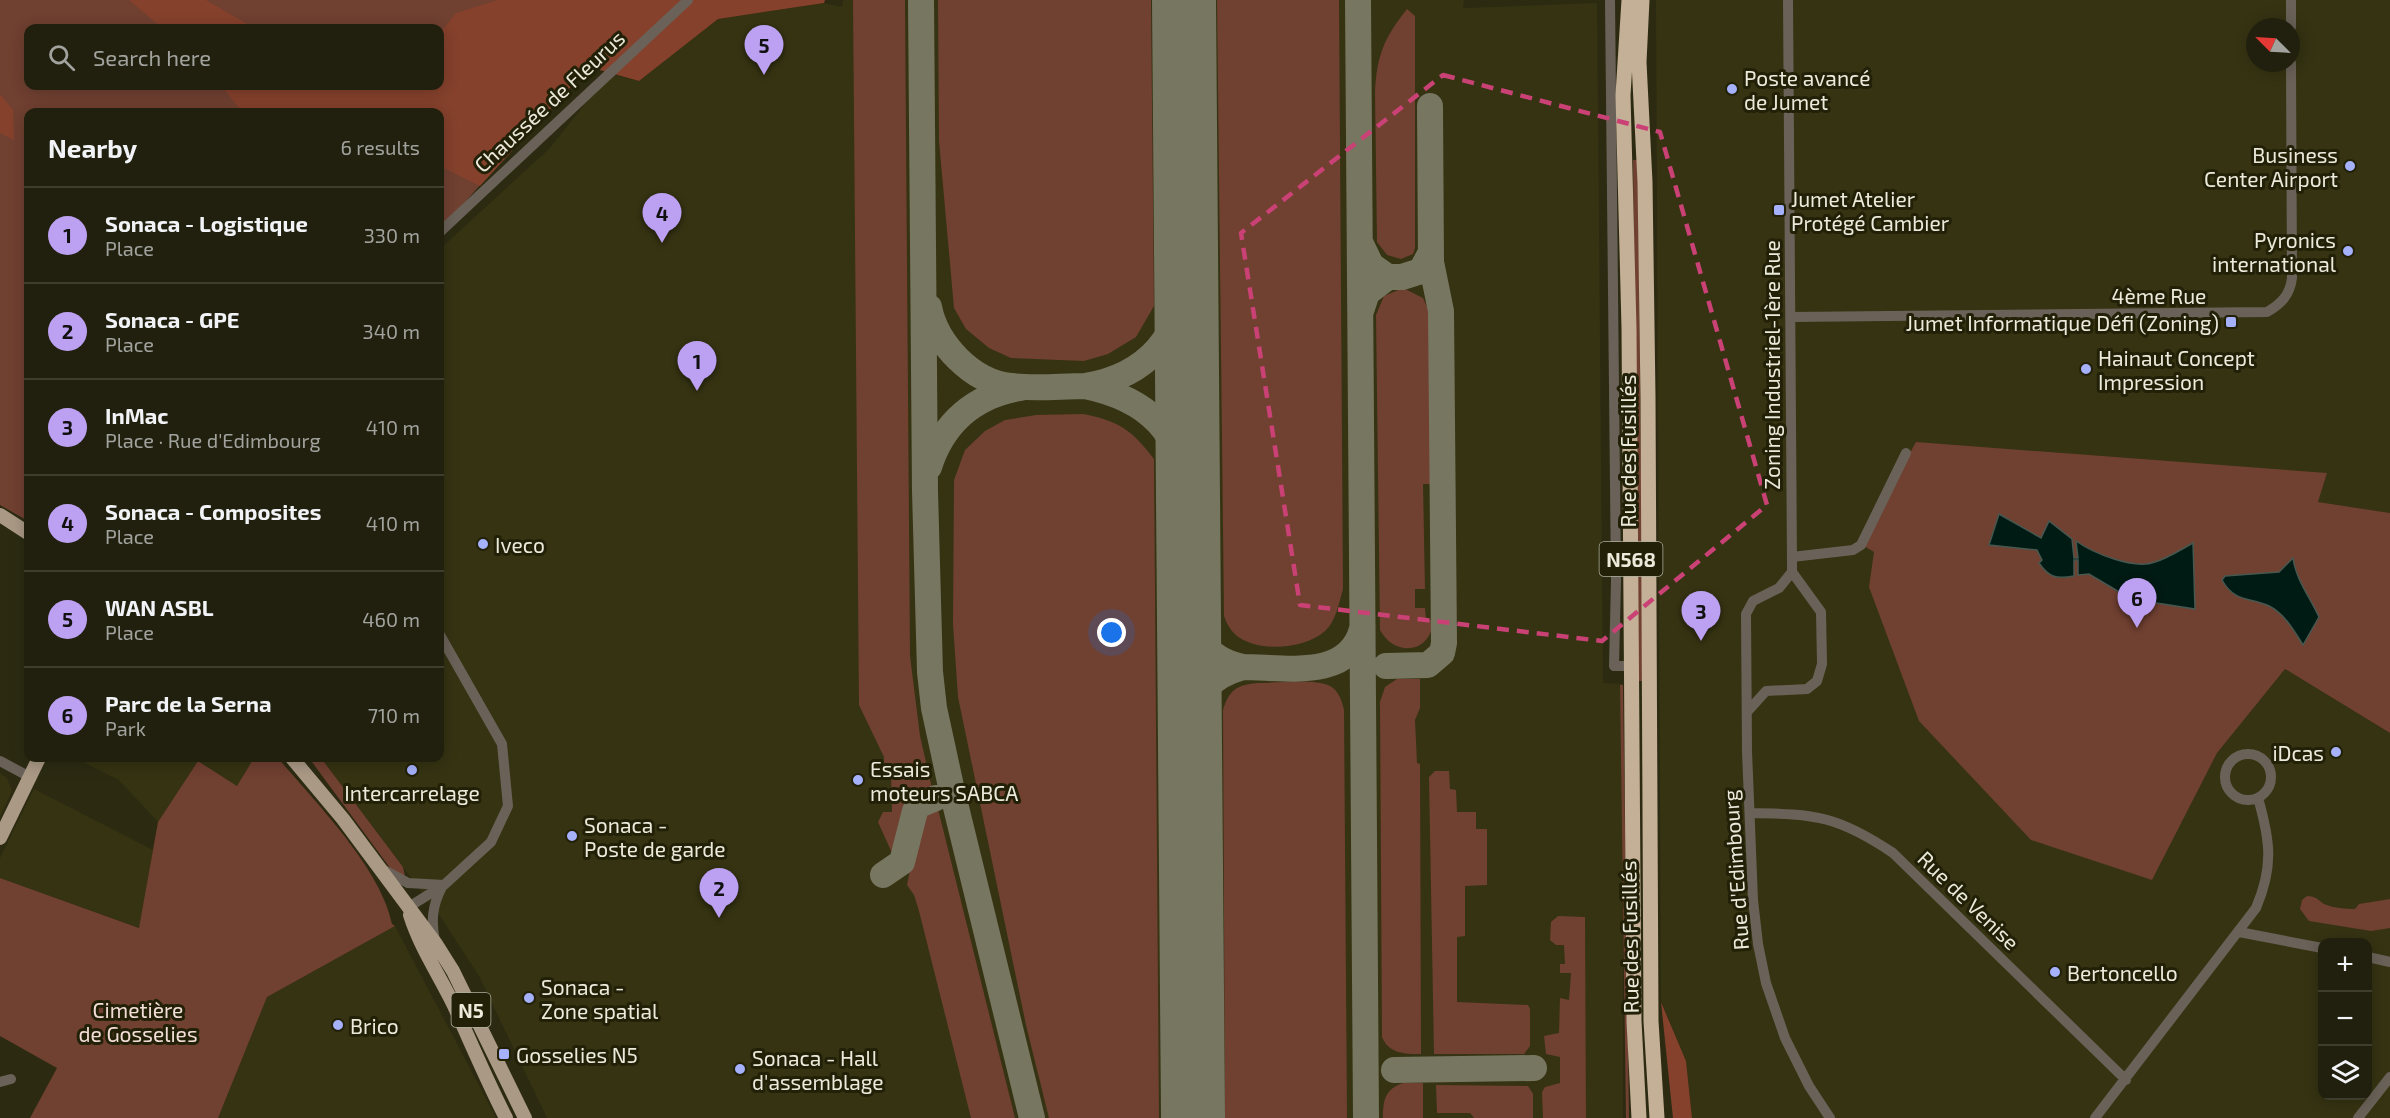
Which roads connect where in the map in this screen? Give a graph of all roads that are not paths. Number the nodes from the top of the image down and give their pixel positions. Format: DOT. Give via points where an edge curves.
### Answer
graph roads {
  1 [pos="688,0"];
  2 [pos="1610,0"];
  3 [pos="1629,0"];
  4 [pos="1642,0"];
  5 [pos="1788,0"];
  6 [pos="2291,0"];
  7 [pos="2291,18"];
  8 [pos="2291,72"];
  9 [pos="444,228"];
  10 [pos="1791,317"];
  11 [pos="1906,453"];
  12 [pos="0,515"];
  13 [pos="24,530"];
  14 [pos="1792,557"];
  15 [pos="1792,572"];
  16 [pos="444,642"];
  17 [pos="1632,666"];
  18 [pos="1748,711"];
  19 [pos="0,761"];
  20 [pos="37,762"];
  21 [pos="295,762"];
  22 [pos="30,777"];
  23 [pos="2258,798"];
  24 [pos="1751,813"];
  25 [pos="0,838"];
  26 [pos="378,867"];
  27 [pos="444,885"];
  28 [pos="407,908"];
  29 [pos="2239,932"];
  30 [pos="436,944"];
  31 [pos="2318,947"];
  32 [pos="2372,958"];
  33 [pos="2390,962"];
  34 [pos="2390,1077"];
  35 [pos="2126,1080"];
  36 [pos="506,1118"];
  37 [pos="525,1118"];
  38 [pos="1639,1118"];
  39 [pos="1658,1118"];
  40 [pos="1830,1118"];
  41 [pos="2096,1118"];
  42 [pos="2358,1118"];
  1 -- 9 [label="street, Chaussée de Fleurus"];
  2 -- 17 [label="street" via="1614,666"];
  3 -- 17 [label="highway, Rue des Fusillés / N568" via="1623,94"];
  4 -- 39 [label="highway, Rue des Fusillés / N568" via="1639,62 1648,397 1651,1021"];
  5 -- 10 [label="street, Zoning Industriel-1ère Rue"];
  6 -- 7 [label="street"];
  8 -- 10 [label="street, 4ème Rue" via="2292,278 2284,298 2267,312"];
  10 -- 14 [label="street, Zoning Industriel-1ère Rue"];
  11 -- 14 [label="street" via="1861,544 1853,550"];
  12 -- 13 [label="main road"];
  14 -- 15 [label="street, Zoning Industriel-1ère Rue"];
  15 -- 18 [label="street, Rue d'Edimbourg" via="1779,588 1754,601 1746,614"];
  15 -- 18 [label="street" via="1821,612 1822,664 1817,681 1807,688 1766,691"];
  16 -- 27 [label="street" via="502,744 508,806 491,842"];
  17 -- 38 [label="highway, Rue des Fusillés / N568" via="1634,1032"];
  18 -- 24 [label="street, Rue d'Edimbourg"];
  19 -- 22 [label="street"];
  20 -- 22 [label="main road"];
  21 -- 26 [label="main road, N5"];
  22 -- 25 [label="main road"];
  23 -- 23 [label="street" via="2269,787 2271,771 2262,758 2239,756 2226,772 2228,786 2237,797"];
  23 -- 29 [label="street" via="2270,846 2266,880 2256,908"];
  24 -- 35 [label="street, Rue de Venise" via="1827,818 1859,830 1893,853"];
  24 -- 40 [label="street, Rue d'Edimbourg" via="1753,900 1766,983 1799,1067"];
  26 -- 27 [label="street" via="408,883"];
  26 -- 28 [label="main road, N5"];
  27 -- 28 [label="street"];
  27 -- 30 [label="street" via="433,907"];
  28 -- 30 [label="main road, N5"];
  28 -- 36 [label="main road, N5" via="416,935"];
  29 -- 31 [label="street"];
  29 -- 35 [label="street"];
  30 -- 37 [label="main road, N5"];
  32 -- 33 [label="street"];
  34 -- 42 [label="street"];
  35 -- 41 [label="street"];
}
